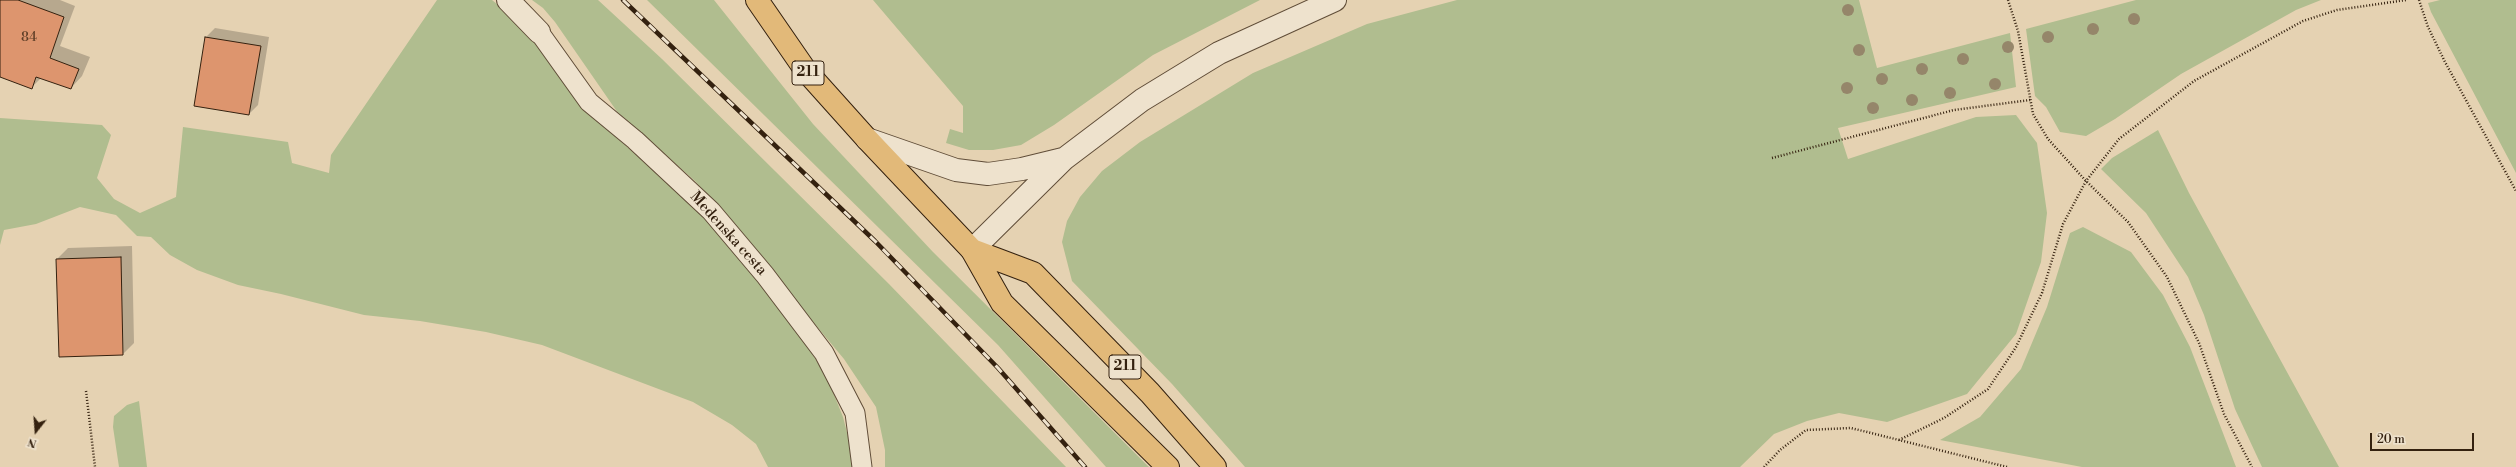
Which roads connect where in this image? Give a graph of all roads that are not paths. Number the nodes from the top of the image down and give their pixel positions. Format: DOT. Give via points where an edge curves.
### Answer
graph roads {
  1 [pos="508,0"];
  2 [pos="756,0"];
  3 [pos="1336,0"];
  4 [pos="539,32"];
  5 [pos="866,139"];
  6 [pos="1064,159"];
  7 [pos="972,250"];
  8 [pos="862,467"];
  9 [pos="1168,467"];
  10 [pos="1215,467"];
  1 -- 4 [label="street, Medenska cesta"];
  2 -- 5 [label="main road, 211" via="806,71"];
  3 -- 6 [label="street" via="1219,54 1142,100"];
  4 -- 8 [label="lane, Medenska cesta" via="589,102 711,211 765,275 824,353 855,413"];
  5 -- 6 [label="street" via="956,170 988,174 1022,170"];
  5 -- 7 [label="main road, 211"];
  6 -- 7 [label="street"];
  7 -- 9 [label="main road, 211" via="1002,303"];
  7 -- 10 [label="main road, 211" via="1033,273 1150,393"];
}
